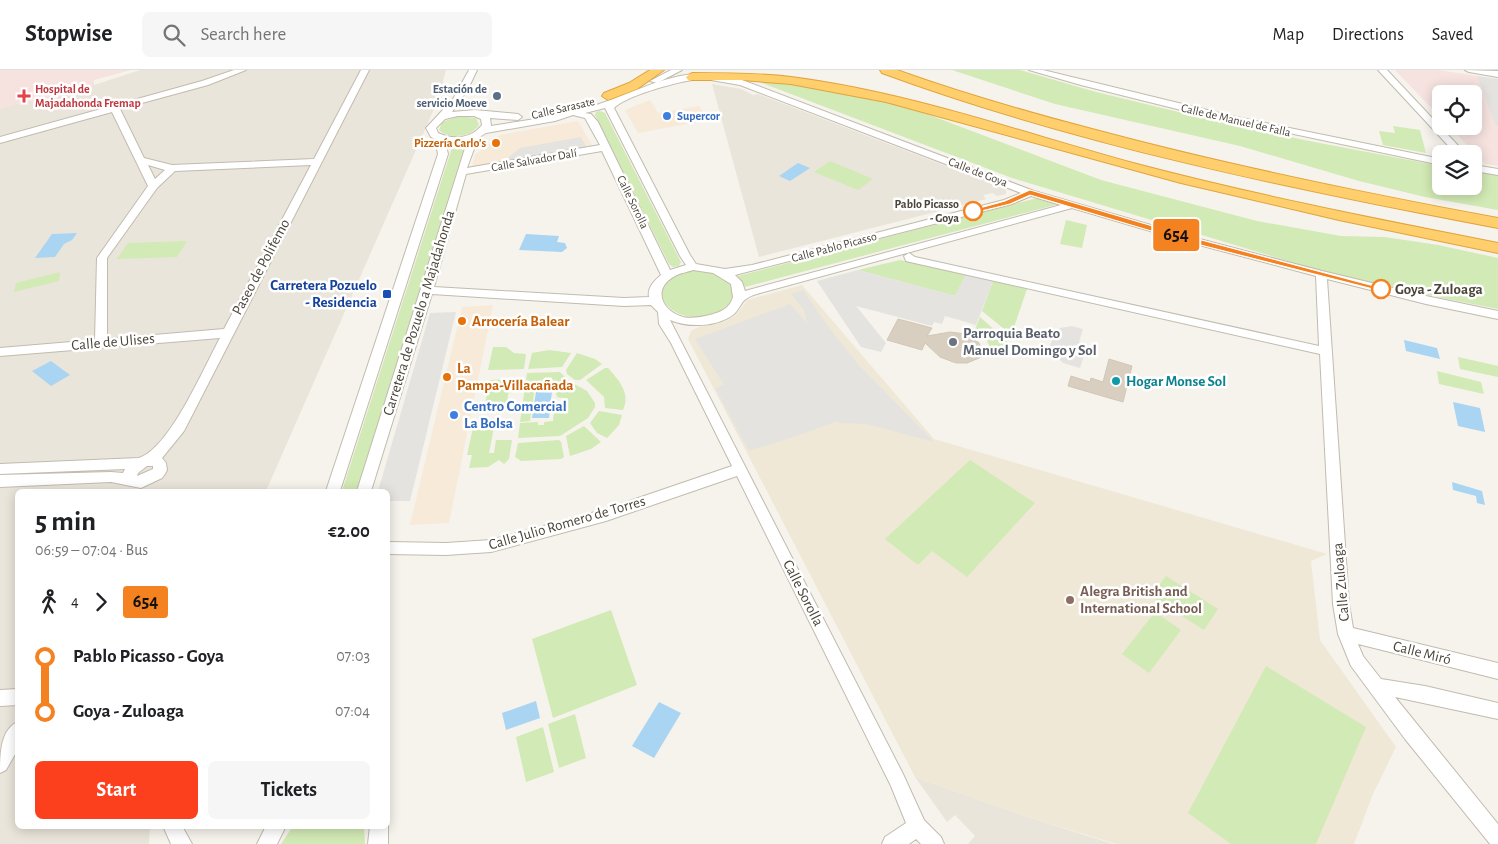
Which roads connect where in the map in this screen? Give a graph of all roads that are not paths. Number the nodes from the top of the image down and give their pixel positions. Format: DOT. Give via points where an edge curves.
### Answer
graph roads {
  1 [pos="242,70"];
  2 [pos="365,70"];
  3 [pos="472,70"];
  4 [pos="658,70"];
  5 [pos="678,70"];
  6 [pos="908,70"];
  7 [pos="1033,70"];
  8 [pos="1382,70"];
  9 [pos="1469,70"];
  10 [pos="881,73"];
  11 [pos="1498,74"];
  12 [pos="692,77"];
  13 [pos="469,81"];
  14 [pos="644,85"];
  15 [pos="612,99"];
  16 [pos="114,109"];
  17 [pos="577,112"];
  18 [pos="478,114"];
  19 [pos="442,117"];
  20 [pos="1007,121"];
  21 [pos="1060,124"];
  22 [pos="617,126"];
  23 [pos="485,130"];
  24 [pos="597,130"];
  25 [pos="474,136"];
  26 [pos="438,138"];
  27 [pos="0,140"];
  28 [pos="1453,145"];
  29 [pos="606,147"];
  30 [pos="141,160"];
  31 [pos="1432,160"];
  32 [pos="316,162"];
  33 [pos="172,168"];
  34 [pos="1482,169"];
  35 [pos="462,172"];
  36 [pos="1498,172"];
  37 [pos="153,186"];
  38 [pos="1208,186"];
  39 [pos="1338,192"];
  40 [pos="1030,193"];
  41 [pos="1075,204"];
  42 [pos="1498,218"];
  43 [pos="1498,223"];
  44 [pos="1498,237"];
  45 [pos="1498,248"];
  46 [pos="909,256"];
  47 [pos="694,267"];
  48 [pos="724,272"];
  49 [pos="1321,274"];
  50 [pos="666,276"];
  51 [pos="427,290"];
  52 [pos="740,298"];
  53 [pos="654,301"];
  54 [pos="662,313"];
  55 [pos="1498,315"];
  56 [pos="691,322"];
  57 [pos="226,333"];
  58 [pos="675,339"];
  59 [pos="101,343"];
  60 [pos="1319,350"];
  61 [pos="0,352"];
  62 [pos="145,462"];
  63 [pos="0,469"];
  64 [pos="741,469"];
  65 [pos="0,481"];
  66 [pos="136,484"];
  67 [pos="334,489"];
  68 [pos="365,489"];
  69 [pos="390,548"];
  70 [pos="1346,634"];
  71 [pos="1498,671"];
  72 [pos="1376,686"];
  73 [pos="15,697"];
  74 [pos="0,698"];
  75 [pos="1498,711"];
  76 [pos="15,736"];
  77 [pos="0,764"];
  78 [pos="917,827"];
  79 [pos="172,829"];
  80 [pos="173,829"];
  81 [pos="379,829"];
  82 [pos="1498,839"];
  83 [pos="171,844"];
  84 [pos="182,844"];
  85 [pos="378,844"];
  86 [pos="892,844"];
  87 [pos="934,844"];
  1 -- 16 [label="street"];
  2 -- 32 [label="street, Paseo de Polifemo"];
  3 -- 13 [label="street"];
  4 -- 15 [label="highway"];
  5 -- 14 [label="street, Calle Sarasate"];
  6 -- 21 [label="highway"];
  7 -- 31 [label="street, Calle de Manuel de Falla" via="1270,129"];
  8 -- 28 [label="street"];
  9 -- 11 [label="street"];
  10 -- 20 [label="highway"];
  10 -- 21 [label="highway"];
  12 -- 15 [label="street, Calle de Goya"];
  12 -- 38 [label="highway" via="740,71 802,73 848,80 1075,151"];
  12 -- 40 [label="street, Calle de Goya" via="742,83"];
  13 -- 18 [label="street" via="469,99"];
  13 -- 19 [label="street"];
  14 -- 15 [label="street, Calle Sarasate"];
  14 -- 17 [label="street, Calle Sarasate"];
  15 -- 17 [label="street, Calle de Goya"];
  15 -- 18 [label="street, Calle Sarasate" via="526,116"];
  15 -- 22 [label="street, Calle Sorolla" via="610,108"];
  16 -- 27 [label="street"];
  16 -- 30 [label="street"];
  17 -- 23 [label="street, Calle Sarasate"];
  17 -- 24 [label="street, Calle Sorolla" via="588,116"];
  18 -- 19 [label="street, Calle Sarasate" via="458,112"];
  18 -- 23 [label="street" via="488,121"];
  19 -- 26 [label="street, Carretera de Pozuelo a Majadahonda" via="431,128"];
  20 -- 38 [label="highway" via="1052,140"];
  20 -- 44 [label="highway" via="1220,179"];
  21 -- 39 [label="highway" via="1168,153"];
  22 -- 24 [label="street" via="609,125"];
  22 -- 47 [label="street, Calle Sorolla" via="684,256"];
  23 -- 25 [label="street, Calle Sarasate"];
  24 -- 29 [label="street, Calle Sorolla"];
  25 -- 26 [label="street" via="456,140"];
  25 -- 35 [label="street, Carretera de Pozuelo a Majadahonda"];
  26 -- 67 [label="street, Carretera de Pozuelo a Majadahonda" via="443,154"];
  29 -- 35 [label="street, Calle Salvador Dalí"];
  29 -- 50 [label="street, Calle Sorolla"];
  30 -- 33 [label="street"];
  30 -- 37 [label="street"];
  32 -- 33 [label="street"];
  32 -- 57 [label="street, Paseo de Polifemo"];
  33 -- 37 [label="street"];
  34 -- 36 [label="street"];
  35 -- 51 [label="street, Carretera de Pozuelo a Majadahonda"];
  37 -- 59 [label="street" via="102,258"];
  38 -- 45 [label="highway"];
  39 -- 42 [label="highway"];
  39 -- 43 [label="highway"];
  40 -- 41 [label="street, Calle de Goya"];
  40 -- 48 [label="street, Calle Pablo Picasso" via="1008,202 752,268"];
  41 -- 49 [label="street, Calle de Goya" via="1188,239"];
  41 -- 52 [label="street, Calle Pablo Picasso" via="756,290"];
  46 -- 60 [label="street" via="910,259"];
  47 -- 48 [label="street"];
  47 -- 50 [label="street"];
  48 -- 52 [label="street" via="739,288"];
  49 -- 55 [label="street, Calle de Goya"];
  49 -- 70 [label="street, Calle Zuloaga" via="1340,604"];
  50 -- 53 [label="street" via="653,293"];
  51 -- 53 [label="street"];
  51 -- 68 [label="street, Carretera de Pozuelo a Majadahonda"];
  52 -- 56 [label="street" via="726,314 713,320"];
  53 -- 54 [label="street"];
  54 -- 56 [label="street"];
  54 -- 58 [label="street, Calle Sorolla" via="664,324"];
  56 -- 58 [label="street"];
  57 -- 59 [label="street, Calle de Ulises"];
  57 -- 62 [label="street, Paseo de Polifemo" via="177,431"];
  58 -- 64 [label="street, Calle Sorolla"];
  59 -- 61 [label="street, Calle de Ulises"];
  62 -- 63 [label="street"];
  62 -- 66 [label="street, Paseo de Polifemo" via="130,472"];
  62 -- 66 [label="street" via="159,463 160,470"];
  64 -- 69 [label="street, Calle Julio Romero de Torres" via="606,515 491,546"];
  64 -- 78 [label="street, Calle Sorolla" via="897,780"];
  65 -- 66 [label="street" via="111,477"];
  70 -- 71 [label="street, Calle Miró"];
  70 -- 72 [label="street, Calle Zuloaga" via="1357,661"];
  72 -- 75 [label="street"];
  72 -- 82 [label="street, Calle Zuloaga"];
  73 -- 74 [label="street"];
  76 -- 77 [label="street"];
  78 -- 86 [label="street"];
  78 -- 87 [label="street, Calle Sorolla"];
  79 -- 83 [label="street"];
  80 -- 84 [label="street"];
  81 -- 85 [label="street"];
}
